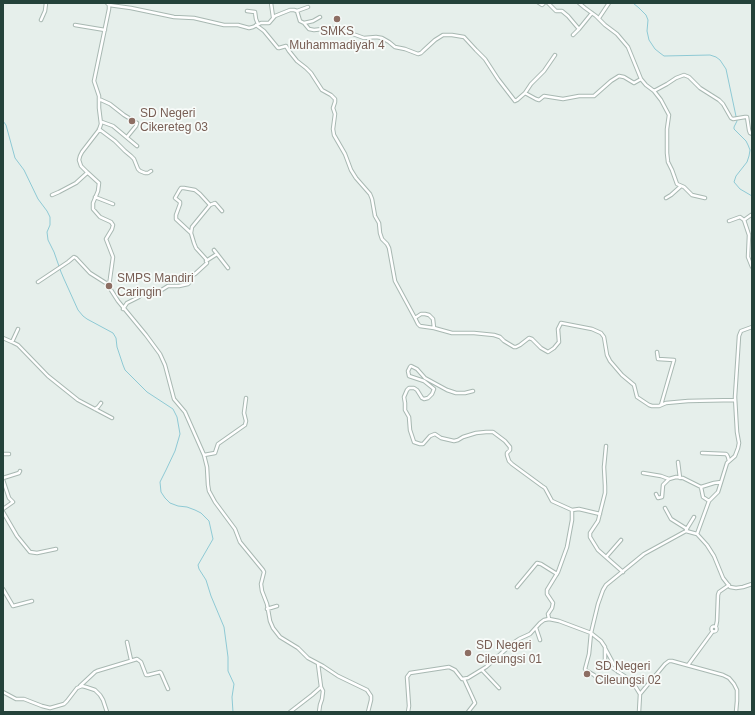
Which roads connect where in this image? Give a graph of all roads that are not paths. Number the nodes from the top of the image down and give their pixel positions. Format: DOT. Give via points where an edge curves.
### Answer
graph roads {
  1 [pos="46,3"];
  2 [pos="271,3"];
  3 [pos="539,3"];
  4 [pos="544,3"];
  5 [pos="548,3"];
  6 [pos="579,3"];
  7 [pos="609,3"];
  8 [pos="108,4"];
  9 [pos="308,7"];
  10 [pos="296,11"];
  11 [pos="247,12"];
  12 [pos="592,13"];
  13 [pos="320,17"];
  14 [pos="273,18"];
  15 [pos="599,18"];
  16 [pos="41,20"];
  17 [pos="304,23"];
  18 [pos="257,24"];
  19 [pos="75,25"];
  20 [pos="579,29"];
  21 [pos="105,30"];
  22 [pos="573,35"];
  23 [pos="555,55"];
  24 [pos="641,79"];
  25 [pos="654,91"];
  26 [pos="525,93"];
  27 [pos="98,99"];
  28 [pos="102,122"];
  29 [pos="99,129"];
  30 [pos="752,134"];
  31 [pos="127,137"];
  32 [pos="137,146"];
  33 [pos="151,171"];
  34 [pos="87,173"];
  35 [pos="681,186"];
  36 [pos="52,195"];
  37 [pos="95,197"];
  38 [pos="666,198"];
  39 [pos="705,198"];
  40 [pos="113,204"];
  41 [pos="210,205"];
  42 [pos="222,211"];
  43 [pos="751,215"];
  44 [pos="744,220"];
  45 [pos="729,221"];
  46 [pos="191,233"];
  47 [pos="214,250"];
  48 [pos="217,254"];
  49 [pos="206,261"];
  50 [pos="752,267"];
  51 [pos="228,268"];
  52 [pos="38,282"];
  53 [pos="109,285"];
  54 [pos="123,309"];
  55 [pos="415,318"];
  56 [pos="752,327"];
  57 [pos="434,328"];
  58 [pos="18,329"];
  59 [pos="3,338"];
  60 [pos="12,342"];
  61 [pos="657,352"];
  62 [pos="473,391"];
  63 [pos="246,398"];
  64 [pos="735,400"];
  65 [pos="100,404"];
  66 [pos="661,405"];
  67 [pos="95,409"];
  68 [pos="112,418"];
  69 [pos="606,446"];
  70 [pos="3,454"];
  71 [pos="9,454"];
  72 [pos="702,454"];
  73 [pos="204,455"];
  74 [pos="678,462"];
  75 [pos="728,462"];
  76 [pos="20,470"];
  77 [pos="643,473"];
  78 [pos="680,478"];
  79 [pos="669,479"];
  80 [pos="3,480"];
  81 [pos="720,482"];
  82 [pos="701,487"];
  83 [pos="656,494"];
  84 [pos="709,501"];
  85 [pos="3,508"];
  86 [pos="665,508"];
  87 [pos="572,510"];
  88 [pos="3,512"];
  89 [pos="600,514"];
  90 [pos="694,517"];
  91 [pos="687,530"];
  92 [pos="697,534"];
  93 [pos="621,540"];
  94 [pos="56,549"];
  95 [pos="606,556"];
  96 [pos="623,572"];
  97 [pos="557,574"];
  98 [pos="752,584"];
  99 [pos="729,585"];
  100 [pos="517,587"];
  101 [pos="3,589"];
  102 [pos="32,601"];
  103 [pos="277,606"];
  104 [pos="267,609"];
  105 [pos="549,619"];
  106 [pos="536,628"];
  107 [pos="591,633"];
  108 [pos="540,640"];
  109 [pos="127,642"];
  110 [pos="605,647"];
  111 [pos="131,660"];
  112 [pos="318,664"];
  113 [pos="688,665"];
  114 [pos="482,670"];
  115 [pos="619,672"];
  116 [pos="464,679"];
  117 [pos="600,681"];
  118 [pos="320,686"];
  119 [pos="80,687"];
  120 [pos="168,688"];
  121 [pos="499,688"];
  122 [pos="3,692"];
  123 [pos="640,694"];
  124 [pos="50,708"];
  125 [pos="50,712"];
  126 [pos="107,712"];
  127 [pos="290,712"];
  128 [pos="319,712"];
  129 [pos="368,712"];
  130 [pos="408,712"];
  131 [pos="468,712"];
  132 [pos="639,712"];
  133 [pos="736,712"];
  1 -- 16 [label="street" via="46,11"];
  2 -- 14 [label="street"];
  3 -- 4 [label="street"];
  5 -- 20 [label="street" via="556,11 562,11 568,16"];
  6 -- 12 [label="street"];
  7 -- 15 [label="street"];
  8 -- 18 [label="street" via="224,25 250,28"];
  8 -- 21 [label="street"];
  9 -- 10 [label="street"];
  10 -- 14 [label="street" via="290,10"];
  10 -- 17 [label="street" via="300,21"];
  11 -- 18 [label="street" via="255,12"];
  12 -- 15 [label="street"];
  12 -- 20 [label="street"];
  13 -- 17 [label="street"];
  14 -- 18 [label="street" via="270,22"];
  15 -- 24 [label="street" via="624,41"];
  17 -- 26 [label="street" via="312,30 332,28 364,38 382,38 395,48 418,54 443,35 464,37 485,59 513,99 517,100"];
  18 -- 55 [label="street" via="278,48 286,46 322,90 335,99 334,135 351,170 370,194 380,233 389,248 394,281"];
  19 -- 21 [label="street"];
  20 -- 22 [label="street"];
  21 -- 27 [label="street" via="94,81"];
  23 -- 26 [label="street"];
  24 -- 25 [label="street"];
  24 -- 26 [label="street" via="634,82 619,76 594,96 563,99 544,96 538,100"];
  25 -- 30 [label="street" via="686,75 723,104 733,119 747,118"];
  25 -- 35 [label="street" via="669,115 666,136 667,159 677,184"];
  27 -- 28 [label="street"];
  27 -- 31 [label="street" via="137,122"];
  28 -- 29 [label="street"];
  28 -- 31 [label="street" via="113,126"];
  29 -- 33 [label="street" via="132,156 140,171"];
  29 -- 34 [label="street" via="79,158"];
  31 -- 32 [label="street"];
  34 -- 36 [label="street" via="76,183"];
  34 -- 37 [label="street" via="99,183"];
  35 -- 38 [label="street"];
  35 -- 39 [label="street" via="692,195"];
  37 -- 40 [label="street"];
  37 -- 53 [label="street" via="93,209 113,225 106,239 113,257"];
  41 -- 42 [label="street" via="214,203"];
  41 -- 46 [label="street" via="192,227"];
  41 -- 46 [label="street" via="195,190 181,188 175,198 180,202 176,220"];
  43 -- 44 [label="street"];
  44 -- 45 [label="street" via="740,217"];
  44 -- 50 [label="street" via="749,235 748,257"];
  46 -- 49 [label="street" via="196,248"];
  47 -- 48 [label="street"];
  48 -- 49 [label="street"];
  48 -- 51 [label="street"];
  49 -- 54 [label="street" via="207,263 189,278 190,282 187,284 143,293 127,303"];
  52 -- 53 [label="street" via="74,257 90,273"];
  53 -- 54 [label="street"];
  54 -- 73 [label="street" via="160,354 174,398 185,412"];
  55 -- 57 [label="street" via="419,326"];
  55 -- 57 [label="street" via="423,314 429,315 433,319"];
  56 -- 64 [label="street" via="740,332"];
  57 -- 66 [label="street" via="452,333 494,335 516,347 532,338 548,352 559,342 558,329 561,323 592,329 604,337 608,358 634,385 637,397 652,406"];
  58 -- 60 [label="street"];
  59 -- 60 [label="street"];
  60 -- 67 [label="street" via="78,400"];
  61 -- 66 [label="street" via="658,359 674,360"];
  62 -- 87 [label="street" via="456,393 447,390 425,378 411,366 409,376 424,381 434,389 426,399 414,388 409,388 405,394 405,410 410,417 410,430 414,442 423,444 435,434 454,441 493,432 510,447 507,455 512,464 545,488 552,501"];
  63 -- 73 [label="street" via="245,426 218,444 215,453"];
  64 -- 66 [label="street" via="688,401"];
  64 -- 75 [label="street" via="739,443 735,456"];
  65 -- 67 [label="street"];
  67 -- 68 [label="street"];
  69 -- 89 [label="street" via="605,491"];
  70 -- 71 [label="street"];
  72 -- 75 [label="street" via="728,454"];
  73 -- 104 [label="street" via="208,488 215,502 235,530 240,542 264,572 261,587"];
  74 -- 78 [label="street"];
  75 -- 81 [label="street"];
  76 -- 80 [label="street" via="20,473"];
  77 -- 79 [label="street"];
  78 -- 79 [label="street"];
  78 -- 82 [label="street"];
  79 -- 83 [label="street" via="663,485 662,497 658,498"];
  80 -- 85 [label="street" via="13,502"];
  81 -- 82 [label="street"];
  81 -- 84 [label="street" via="716,494"];
  82 -- 84 [label="street" via="703,497"];
  84 -- 92 [label="street"];
  86 -- 91 [label="street" via="671,519"];
  87 -- 89 [label="street"];
  87 -- 97 [label="street" via="569,536"];
  88 -- 94 [label="street" via="16,536 30,552"];
  89 -- 95 [label="street" via="590,537 598,550"];
  90 -- 91 [label="street"];
  91 -- 92 [label="street"];
  91 -- 96 [label="street" via="644,554"];
  92 -- 99 [label="street" via="711,551 723,578"];
  93 -- 95 [label="street"];
  95 -- 96 [label="street"];
  96 -- 107 [label="street" via="603,590"];
  97 -- 100 [label="street" via="537,562"];
  97 -- 105 [label="street" via="547,590 553,604 548,614"];
  98 -- 99 [label="street" via="736,588"];
  99 -- 113 [label="street" via="718,595 716,631"];
  101 -- 102 [label="street" via="13,606"];
  103 -- 104 [label="street"];
  104 -- 112 [label="street" via="271,624 280,638"];
  105 -- 106 [label="street" via="544,620"];
  105 -- 107 [label="street"];
  106 -- 108 [label="street"];
  106 -- 114 [label="street" via="509,646"];
  107 -- 110 [label="street"];
  107 -- 117 [label="street" via="585,669"];
  109 -- 111 [label="street"];
  110 -- 115 [label="street"];
  110 -- 115 [label="street" via="605,663"];
  111 -- 119 [label="street" via="95,672"];
  111 -- 120 [label="street" via="139,660 148,676 160,672"];
  112 -- 118 [label="street"];
  112 -- 129 [label="street" via="367,690 371,696"];
  113 -- 123 [label="street" via="666,662"];
  113 -- 133 [label="street" via="730,678 736,690"];
  114 -- 116 [label="street"];
  114 -- 121 [label="street"];
  115 -- 123 [label="street" via="632,681"];
  116 -- 130 [label="street" via="449,667 409,674"];
  116 -- 131 [label="street" via="475,702"];
  118 -- 127 [label="street"];
  118 -- 128 [label="street" via="322,691"];
  119 -- 124 [label="street" via="62,705"];
  119 -- 126 [label="street" via="97,692"];
  122 -- 124 [label="street" via="16,699 24,699"];
  123 -- 132 [label="street"];
  124 -- 125 [label="street"];
}
